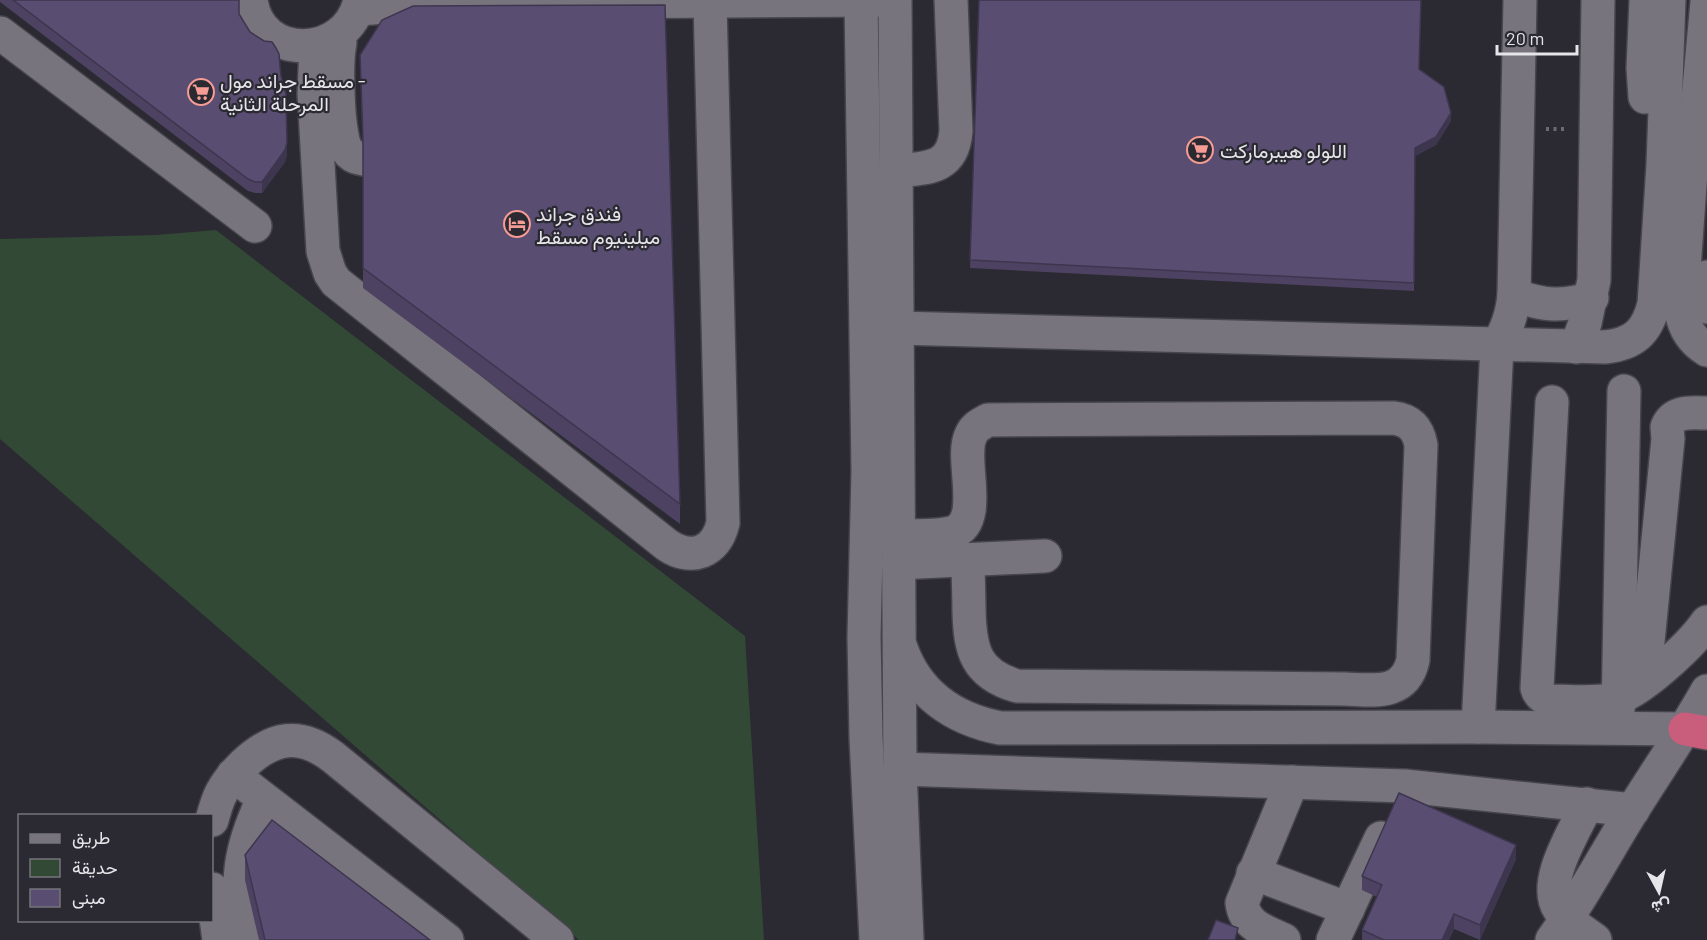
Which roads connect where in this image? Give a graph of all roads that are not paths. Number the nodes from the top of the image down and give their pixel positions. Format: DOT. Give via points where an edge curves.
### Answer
graph roads {
  1 [pos="251,0"];
  2 [pos="861,0"];
  3 [pos="880,0"];
  4 [pos="896,0"];
  5 [pos="951,0"];
  6 [pos="1520,0"];
  7 [pos="1598,0"];
  8 [pos="1646,0"];
  9 [pos="1669,0"];
  10 [pos="1690,0"];
  11 [pos="710,2"];
  12 [pos="1707,2"];
  13 [pos="344,22"];
  14 [pos="0,33"];
  15 [pos="1703,44"];
  16 [pos="363,159"];
  17 [pos="1663,165"];
  18 [pos="895,171"];
  19 [pos="1698,185"];
  20 [pos="255,226"];
  21 [pos="1707,278"];
  22 [pos="1514,295"];
  23 [pos="1592,298"];
  24 [pos="1707,307"];
  25 [pos="897,328"];
  26 [pos="1497,346"];
  27 [pos="1576,347"];
  28 [pos="1707,350"];
  29 [pos="1616,392"];
  30 [pos="1552,402"];
  31 [pos="1707,412"];
  32 [pos="898,550"];
  33 [pos="1045,556"];
  34 [pos="968,560"];
  35 [pos="1707,622"];
  36 [pos="899,641"];
  37 [pos="1191,688"];
  38 [pos="1707,691"];
  39 [pos="1618,708"];
  40 [pos="1190,727"];
  41 [pos="1478,727"];
  42 [pos="1696,731"];
  43 [pos="900,769"];
  44 [pos="233,775"];
  45 [pos="1292,782"];
  46 [pos="1405,786"];
  47 [pos="263,799"];
  48 [pos="1587,804"];
  49 [pos="1633,810"];
  50 [pos="213,817"];
  51 [pos="1253,873"];
  52 [pos="213,896"];
  53 [pos="1348,909"];
  54 [pos="1560,930"];
  55 [pos="219,940"];
  56 [pos="247,940"];
  57 [pos="447,940"];
  58 [pos="557,940"];
  59 [pos="876,940"];
  60 [pos="907,940"];
  61 [pos="1284,940"];
  62 [pos="1333,940"];
  63 [pos="1595,940"];
  1 -- 13 [label="street" via="258,21 269,33 299,46"];
  2 -- 3 [label="street"];
  2 -- 11 [label="street"];
  2 -- 59 [label="street" via="868,471 864,638"];
  4 -- 18 [label="street"];
  5 -- 18 [label="street" via="956,131 952,151 938,165"];
  6 -- 22 [label="street"];
  7 -- 23 [label="street"];
  8 -- 17 [label="street" via="1644,89 1651,130"];
  9 -- 17 [label="street"];
  10 -- 15 [label="street"];
  11 -- 13 [label="street" via="442,3"];
  11 -- 13 [label="street" via="723,523 715,542 707,549 686,554 667,545 336,282 330,273 323,251 314,94"];
  12 -- 15 [label="street"];
  13 -- 16 [label="street" via="336,75 343,143 350,154"];
  14 -- 20 [label="street"];
  15 -- 19 [label="street"];
  17 -- 27 [label="street" via="1650,318 1632,340 1619,346"];
  18 -- 25 [label="street"];
  19 -- 28 [label="street" via="1681,311 1688,333"];
  21 -- 24 [label="street"];
  22 -- 23 [label="street" via="1552,305"];
  22 -- 26 [label="street" via="1509,322"];
  23 -- 27 [label="street"];
  25 -- 26 [label="street"];
  25 -- 32 [label="street"];
  26 -- 27 [label="street"];
  26 -- 41 [label="street"];
  29 -- 39 [label="street"];
  30 -- 39 [label="street" via="1537,688 1541,696 1552,701"];
  31 -- 39 [label="street" via="1682,413 1667,427 1668,439"];
  32 -- 34 [label="street"];
  32 -- 36 [label="street"];
  32 -- 37 [label="street" via="954,532 965,524 969,510 970,435 981,424 996,419 1393,418 1416,429 1421,445 1413,660 1411,670 1400,684 1382,690"];
  33 -- 34 [label="street"];
  34 -- 37 [label="street" via="972,647 988,673 1002,682 1045,687"];
  35 -- 39 [label="street" via="1684,651"];
  36 -- 40 [label="street" via="923,688 950,711 983,725"];
  36 -- 43 [label="street"];
  37 -- 40 [label="street"];
  38 -- 42 [label="street"];
  39 -- 41 [label="street"];
  39 -- 42 [label="street"];
  40 -- 41 [label="street"];
  42 -- 49 [label="street"];
  43 -- 45 [label="street"];
  43 -- 60 [label="street"];
  44 -- 47 [label="street"];
  44 -- 50 [label="street" via="219,796"];
  44 -- 58 [label="street" via="269,745 286,740 320,747"];
  45 -- 46 [label="street"];
  45 -- 51 [label="street"];
  46 -- 48 [label="street"];
  46 -- 53 [label="street"];
  47 -- 56 [label="street" via="239,868"];
  47 -- 57 [label="street"];
  48 -- 49 [label="street"];
  48 -- 54 [label="street" via="1552,885"];
  49 -- 54 [label="street"];
  51 -- 53 [label="street"];
  51 -- 61 [label="street" via="1244,894 1243,912 1253,925"];
  52 -- 55 [label="street"];
  53 -- 62 [label="street"];
  54 -- 63 [label="street"];
}
